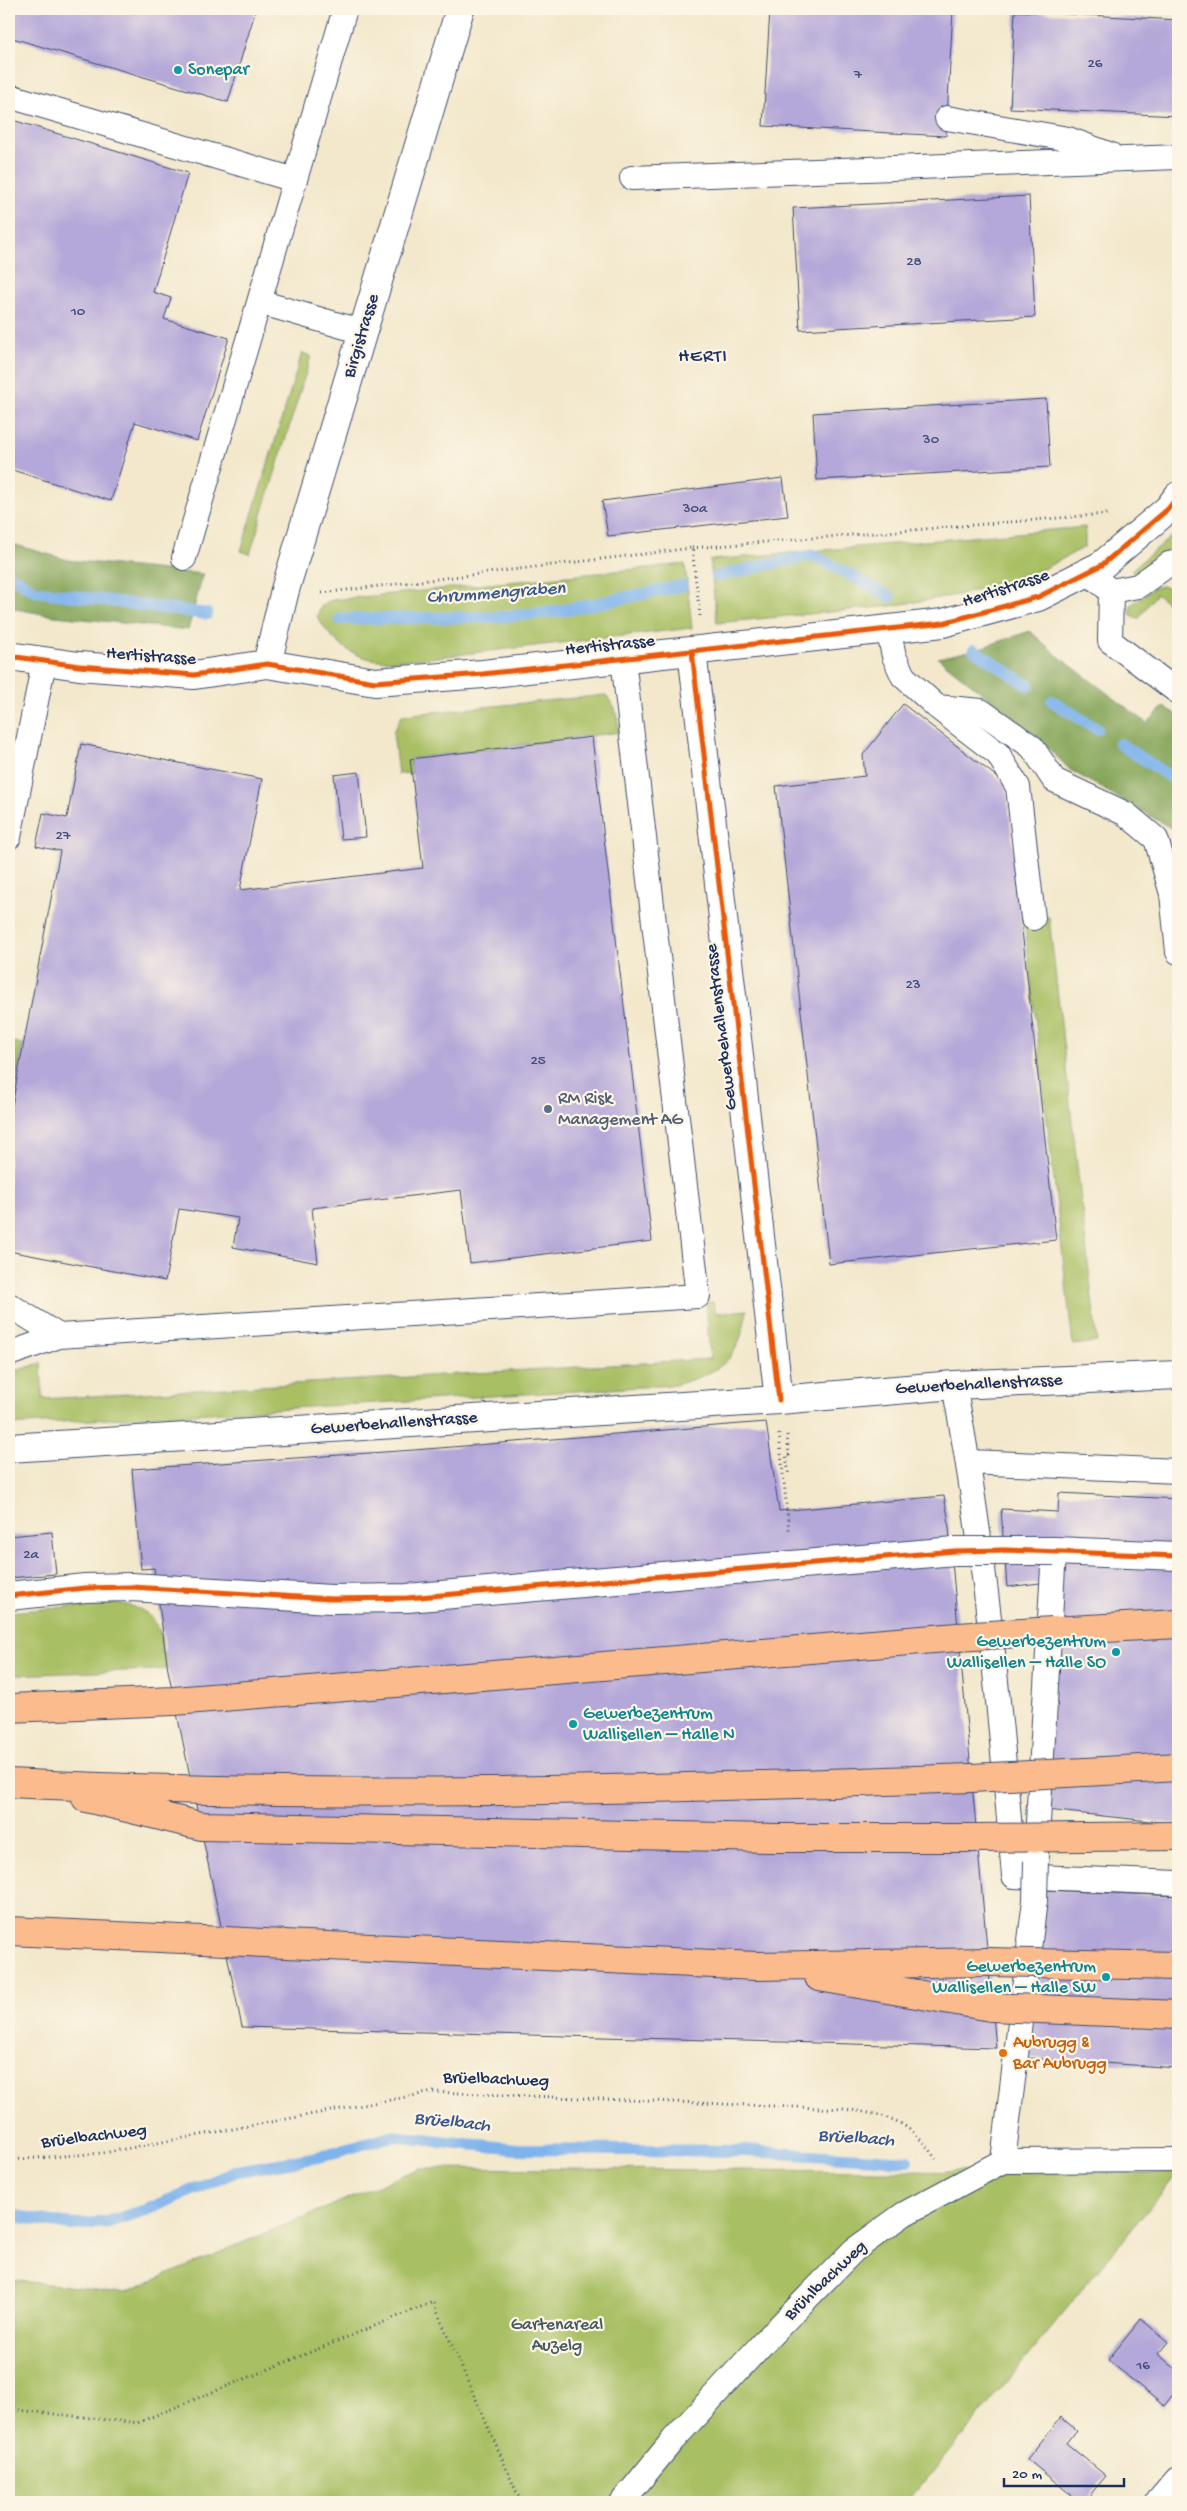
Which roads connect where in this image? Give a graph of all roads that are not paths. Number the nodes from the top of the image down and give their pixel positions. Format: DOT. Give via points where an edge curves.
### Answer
graph roads {
  1 [pos="345,9"];
  2 [pos="460,9"];
  3 [pos="9,96"];
  4 [pos="947,118"];
  5 [pos="1178,157"];
  6 [pos="1122,159"];
  7 [pos="632,178"];
  8 [pos="295,180"];
  9 [pos="259,302"];
  10 [pos="364,332"];
  11 [pos="1178,496"];
  12 [pos="184,558"];
  13 [pos="1178,562"];
  14 [pos="1087,572"];
  15 [pos="1111,591"];
  16 [pos="888,629"];
  17 [pos="692,651"];
  18 [pos="9,656"];
  19 [pos="623,659"];
  20 [pos="44,662"];
  21 [pos="267,664"];
  22 [pos="1178,692"];
  23 [pos="937,707"];
  24 [pos="9,837"];
  25 [pos="1032,918"];
  26 [pos="1178,952"];
  27 [pos="9,1305"];
  28 [pos="59,1336"];
  29 [pos="9,1354"];
  30 [pos="1178,1375"];
  31 [pos="954,1385"];
  32 [pos="779,1400"];
  33 [pos="9,1448"];
  34 [pos="969,1462"];
  35 [pos="1178,1471"];
  36 [pos="1054,1551"];
  37 [pos="1178,1556"];
  38 [pos="9,1596"];
  39 [pos="1178,1624"];
  40 [pos="9,1708"];
  41 [pos="1178,1767"];
  42 [pos="21,1784"];
  43 [pos="1178,1836"];
  44 [pos="1178,1883"];
  45 [pos="9,1931"];
  46 [pos="756,1966"];
  47 [pos="1178,1966"];
  48 [pos="1178,2015"];
  49 [pos="1178,2160"];
  50 [pos="1003,2161"];
  51 [pos="1178,2481"];
  52 [pos="622,2502"];
  53 [pos="1160,2502"];
  1 -- 8 [label="lane"];
  2 -- 10 [label="street, Birgistrasse"];
  3 -- 8 [label="lane"];
  4 -- 6 [label="lane" via="1068,139"];
  5 -- 6 [label="lane"];
  6 -- 7 [label="lane"];
  8 -- 9 [label="lane"];
  9 -- 10 [label="lane"];
  9 -- 12 [label="lane"];
  10 -- 21 [label="street, Birgistrasse" via="285,590"];
  11 -- 14 [label="street, Hertistrasse" via="1168,509 1102,565"];
  13 -- 15 [label="lane" via="1169,564 1138,586"];
  14 -- 15 [label="lane"];
  14 -- 16 [label="street, Hertistrasse" via="1038,597 943,623"];
  15 -- 22 [label="lane" via="1110,642"];
  16 -- 17 [label="street, Hertistrasse"];
  16 -- 23 [label="lane" via="903,676"];
  17 -- 19 [label="street, Hertistrasse"];
  17 -- 32 [label="street, Gewerbehallenstrasse"];
  18 -- 20 [label="street, Hertistrasse"];
  19 -- 21 [label="street, Hertistrasse" via="375,682"];
  19 -- 28 [label="lane" via="698,1296"];
  20 -- 21 [label="street, Hertistrasse" via="194,675"];
  20 -- 24 [label="lane"];
  23 -- 25 [label="lane" via="998,754 1018,787"];
  23 -- 26 [label="lane" via="980,711 1032,747 1054,780 1126,814 1156,839 1172,894"];
  27 -- 28 [label="lane"];
  28 -- 29 [label="lane"];
  30 -- 31 [label="street, Gewerbehallenstrasse"];
  31 -- 32 [label="street, Gewerbehallenstrasse"];
  31 -- 34 [label="lane"];
  32 -- 33 [label="street, Gewerbehallenstrasse"];
  34 -- 35 [label="lane"];
  34 -- 44 [label="lane" via="1000,1708 1014,1876"];
  36 -- 37 [label="street"];
  36 -- 38 [label="street, bridge" via="955,1551 407,1598 331,1599 131,1587"];
  36 -- 50 [label="lane, bridge" via="1035,1900"];
  39 -- 40 [label="highway, bridge" via="958,1637 174,1700"];
  41 -- 42 [label="highway, bridge" via="1031,1776 562,1791 193,1790"];
  42 -- 43 [label="highway, bridge" via="200,1826 774,1838"];
  45 -- 46 [label="highway"];
  46 -- 47 [label="highway, bridge" via="988,1962"];
  46 -- 48 [label="highway, bridge" via="991,2007"];
  49 -- 50 [label="lane, Brühlbachweg"];
  50 -- 52 [label="lane, Brühlbachweg" via="904,2214 854,2250 762,2344"];
  51 -- 53 [label="street"];
}
